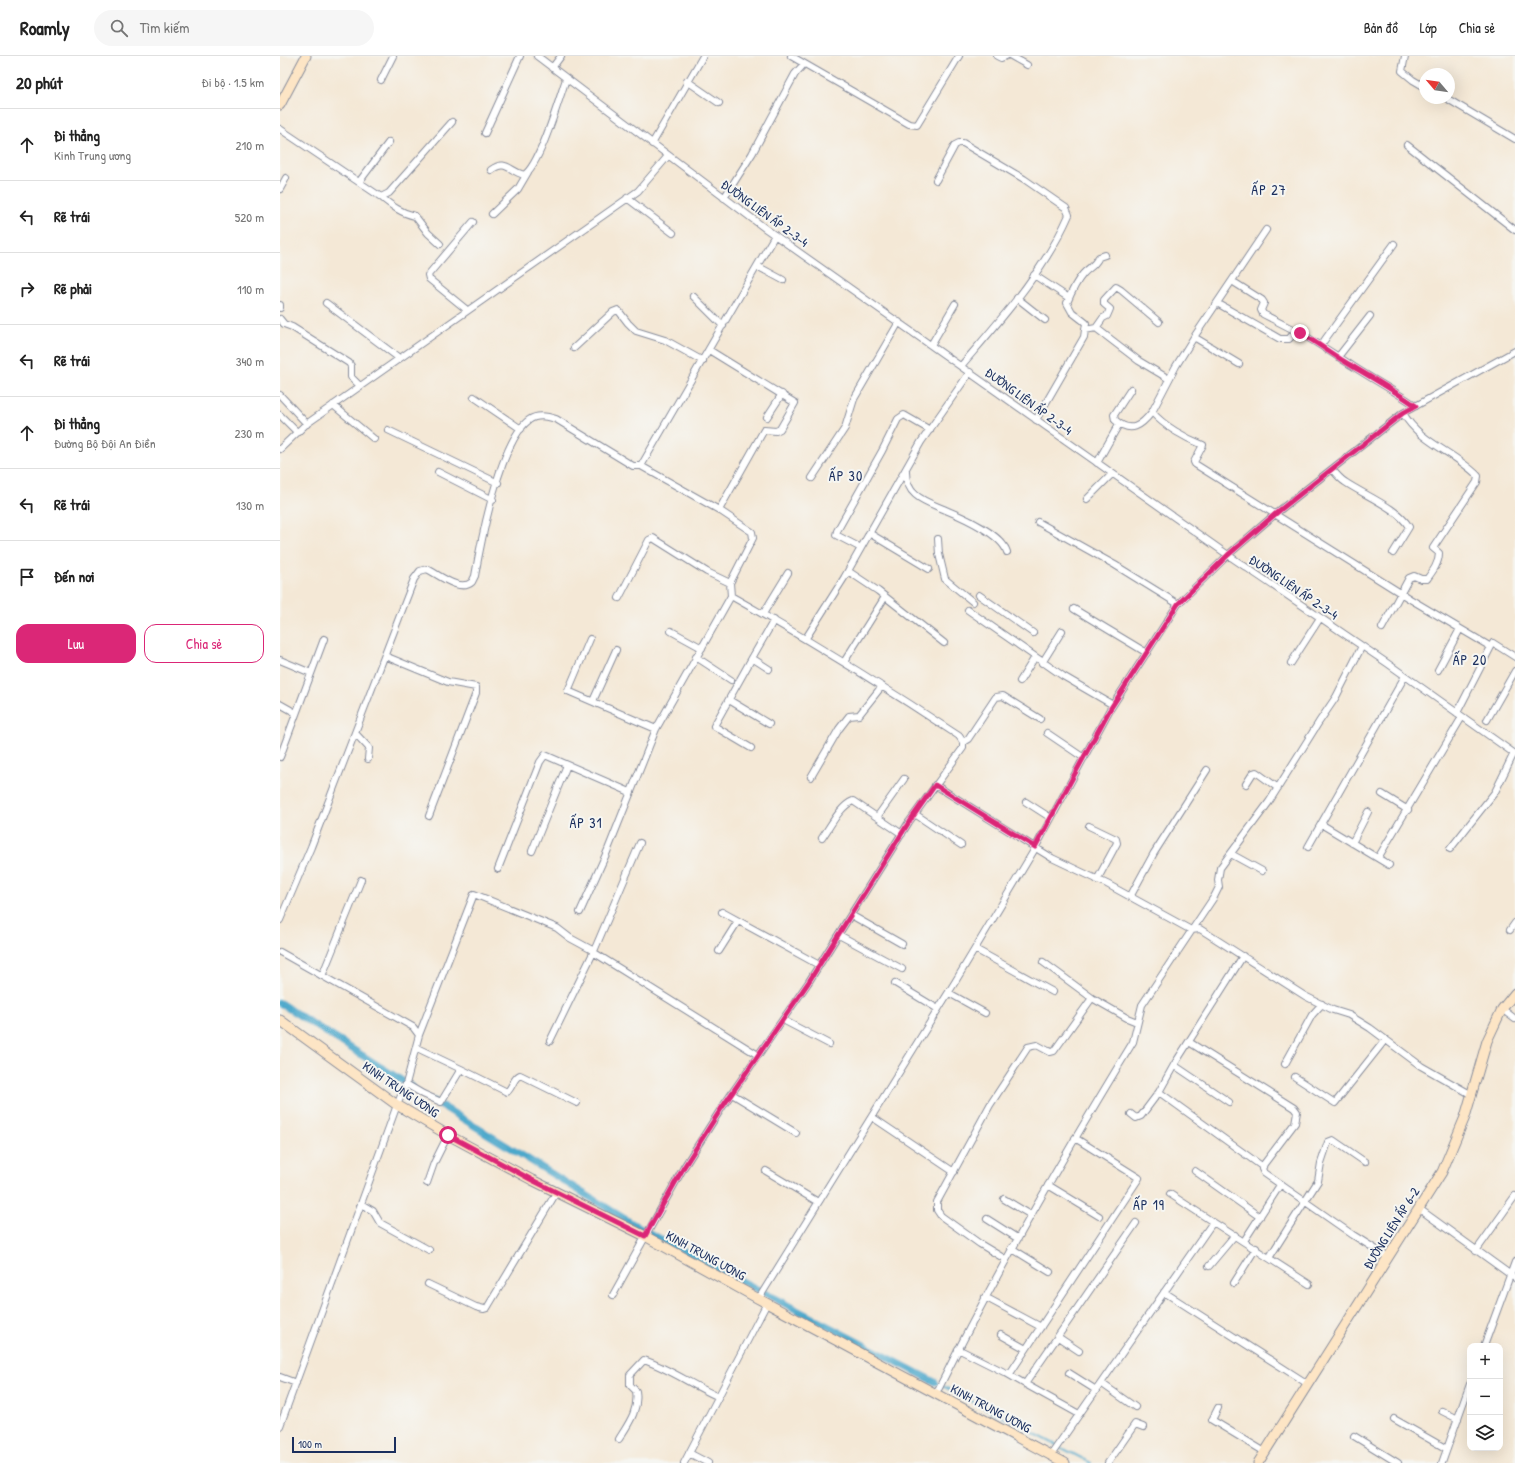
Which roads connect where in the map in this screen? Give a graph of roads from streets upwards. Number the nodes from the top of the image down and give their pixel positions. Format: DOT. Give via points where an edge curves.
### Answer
graph roads {
  1 [pos="306,56"];
  2 [pos="393,56"];
  3 [pos="520,56"];
  4 [pos="537,56"];
  5 [pos="561,56"];
  6 [pos="703,56"];
  7 [pos="791,56"];
  8 [pos="959,56"];
  9 [pos="1011,56"];
  10 [pos="1405,56"];
  11 [pos="804,64"];
  12 [pos="1028,65"];
  13 [pos="552,68"];
  14 [pos="566,78"];
  15 [pos="381,80"];
  16 [pos="687,80"];
  17 [pos="1419,84"];
  18 [pos="719,103"];
  19 [pos="1455,103"];
  20 [pos="280,105"];
  21 [pos="452,122"];
  22 [pos="280,129"];
  23 [pos="485,133"];
  24 [pos="1515,139"];
  25 [pos="389,142"];
  26 [pos="652,144"];
  27 [pos="1408,145"];
  28 [pos="668,156"];
  29 [pos="491,170"];
  30 [pos="528,172"];
  31 [pos="286,178"];
  32 [pos="936,180"];
  33 [pos="359,182"];
  34 [pos="280,189"];
  35 [pos="381,197"];
  36 [pos="627,198"];
  37 [pos="724,198"];
  38 [pos="492,214"];
  39 [pos="472,222"];
  40 [pos="1266,230"];
  41 [pos="1515,230"];
  42 [pos="672,233"];
  43 [pos="775,235"];
  44 [pos="440,244"];
  45 [pos="1394,244"];
  46 [pos="1105,254"];
  47 [pos="757,266"];
  48 [pos="1034,275"];
  49 [pos="783,280"];
  50 [pos="1232,281"];
  51 [pos="693,296"];
  52 [pos="1017,298"];
  53 [pos="1069,298"];
  54 [pos="326,303"];
  55 [pos="955,304"];
  56 [pos="1217,304"];
  57 [pos="467,310"];
  58 [pos="1370,316"];
  59 [pos="280,319"];
  60 [pos="1045,320"];
  61 [pos="900,322"];
  62 [pos="1159,322"];
  63 [pos="723,326"];
  64 [pos="1096,328"];
  65 [pos="1085,330"];
  66 [pos="1296,331"];
  67 [pos="1194,337"];
  68 [pos="931,345"];
  69 [pos="1321,345"];
  70 [pos="574,348"];
  71 [pos="709,350"];
  72 [pos="1515,352"];
  73 [pos="1338,357"];
  74 [pos="399,358"];
  75 [pos="703,361"];
  76 [pos="1239,364"];
  77 [pos="961,366"];
  78 [pos="970,372"];
  79 [pos="1169,379"];
  80 [pos="360,386"];
  81 [pos="1131,389"];
  82 [pos="782,394"];
  83 [pos="280,395"];
  84 [pos="474,396"];
  85 [pos="333,405"];
  86 [pos="1416,406"];
  87 [pos="1152,412"];
  88 [pos="1403,413"];
  89 [pos="280,415"];
  90 [pos="767,417"];
  91 [pos="1036,420"];
  92 [pos="307,424"];
  93 [pos="1120,424"];
  94 [pos="521,429"];
  95 [pos="388,430"];
  96 [pos="930,430"];
  97 [pos="297,432"];
  98 [pos="374,439"];
  99 [pos="280,449"];
  100 [pos="1097,463"];
  101 [pos="641,466"];
  102 [pos="906,469"];
  103 [pos="1332,469"];
  104 [pos="438,472"];
  105 [pos="1112,474"];
  106 [pos="812,478"];
  107 [pos="498,482"];
  108 [pos="1087,499"];
  109 [pos="493,500"];
  110 [pos="719,510"];
  111 [pos="1275,514"];
  112 [pos="1038,522"];
  113 [pos="869,533"];
  114 [pos="938,539"];
  115 [pos="861,548"];
  116 [pos="1007,552"];
  117 [pos="1393,553"];
  118 [pos="1228,555"];
  119 [pos="929,569"];
  120 [pos="848,571"];
  121 [pos="788,573"];
  122 [pos="730,583"];
  123 [pos="1402,593"];
  124 [pos="979,594"];
  125 [pos="731,596"];
  126 [pos="885,597"];
  127 [pos="619,598"];
  128 [pos="973,602"];
  129 [pos="1178,604"];
  130 [pos="1074,609"];
  131 [pos="968,610"];
  132 [pos="764,614"];
  133 [pos="1320,618"];
  134 [pos="774,620"];
  135 [pos="1382,628"];
  136 [pos="1460,629"];
  137 [pos="671,631"];
  138 [pos="1062,631"];
  139 [pos="1033,633"];
  140 [pos="806,638"];
  141 [pos="590,639"];
  142 [pos="324,640"];
  143 [pos="944,643"];
  144 [pos="1362,646"];
  145 [pos="1491,647"];
  146 [pos="702,648"];
  147 [pos="616,650"];
  148 [pos="1146,653"];
  149 [pos="385,656"];
  150 [pos="696,657"];
  151 [pos="1034,657"];
  152 [pos="1515,657"];
  153 [pos="752,658"];
  154 [pos="280,660"];
  155 [pos="844,662"];
  156 [pos="1042,662"];
  157 [pos="1291,663"];
  158 [pos="769,669"];
  159 [pos="1438,670"];
  160 [pos="1515,671"];
  161 [pos="312,674"];
  162 [pos="1405,676"];
  163 [pos="731,680"];
  164 [pos="1020,681"];
  165 [pos="882,686"];
  166 [pos="593,700"];
  167 [pos="729,700"];
  168 [pos="280,704"];
  169 [pos="1113,705"];
  170 [pos="296,713"];
  171 [pos="1459,715"];
  172 [pos="1040,719"];
  173 [pos="1487,720"];
  174 [pos="768,724"];
  175 [pos="656,729"];
  176 [pos="355,733"];
  177 [pos="1047,733"];
  178 [pos="283,740"];
  179 [pos="963,742"];
  180 [pos="751,748"];
  181 [pos="1514,753"];
  182 [pos="280,757"];
  183 [pos="1084,758"];
  184 [pos="368,759"];
  185 [pos="567,765"];
  186 [pos="1206,770"];
  187 [pos="811,777"];
  188 [pos="904,779"];
  189 [pos="1246,784"];
  190 [pos="935,785"];
  191 [pos="1278,788"];
  192 [pos="630,792"];
  193 [pos="1382,794"];
  194 [pos="1026,802"];
  195 [pos="1408,810"];
  196 [pos="1368,812"];
  197 [pos="915,814"];
  198 [pos="429,816"];
  199 [pos="877,817"];
  200 [pos="1051,818"];
  201 [pos="1321,824"];
  202 [pos="1089,826"];
  203 [pos="902,834"];
  204 [pos="822,838"];
  205 [pos="640,843"];
  206 [pos="1352,843"];
  207 [pos="961,845"];
  208 [pos="1308,846"];
  209 [pos="1035,847"];
  210 [pos="1450,849"];
  211 [pos="532,851"];
  212 [pos="1231,854"];
  213 [pos="1378,858"];
  214 [pos="1389,865"];
  215 [pos="498,869"];
  216 [pos="1262,871"];
  217 [pos="360,880"];
  218 [pos="1097,880"];
  219 [pos="1130,897"];
  220 [pos="580,912"];
  221 [pos="722,912"];
  222 [pos="851,915"];
  223 [pos="280,920"];
  224 [pos="738,921"];
  225 [pos="1515,923"];
  226 [pos="1191,930"];
  227 [pos="1510,930"];
  228 [pos="839,935"];
  229 [pos="902,944"];
  230 [pos="975,949"];
  231 [pos="594,951"];
  232 [pos="719,951"];
  233 [pos="280,952"];
  234 [pos="1243,956"];
  235 [pos="1043,962"];
  236 [pos="819,965"];
  237 [pos="902,969"];
  238 [pos="322,976"];
  239 [pos="895,983"];
  240 [pos="1053,992"];
  241 [pos="949,993"];
  242 [pos="1515,993"];
  243 [pos="1092,998"];
  244 [pos="1322,1004"];
  245 [pos="938,1009"];
  246 [pos="1502,1009"];
  247 [pos="985,1013"];
  248 [pos="1515,1019"];
  249 [pos="280,1020"];
  250 [pos="783,1020"];
  251 [pos="1137,1022"];
  252 [pos="419,1035"];
  253 [pos="1385,1040"];
  254 [pos="550,1041"];
  255 [pos="1189,1042"];
  256 [pos="829,1044"];
  257 [pos="417,1048"];
  258 [pos="758,1056"];
  259 [pos="1285,1064"];
  260 [pos="1174,1065"];
  261 [pos="461,1069"];
  262 [pos="1295,1077"];
  263 [pos="406,1084"];
  264 [pos="1159,1092"];
  265 [pos="732,1094"];
  266 [pos="1472,1094"];
  267 [pos="398,1101"];
  268 [pos="1229,1102"];
  269 [pos="577,1103"];
  270 [pos="1131,1114"];
  271 [pos="872,1117"];
  272 [pos="796,1133"];
  273 [pos="448,1135"];
  274 [pos="1075,1138"];
  275 [pos="1365,1162"];
  276 [pos="1263,1167"];
  277 [pos="766,1171"];
  278 [pos="1195,1171"];
  279 [pos="954,1172"];
  280 [pos="427,1183"];
  281 [pos="1048,1185"];
  282 [pos="1280,1185"];
  283 [pos="556,1193"];
  284 [pos="1170,1194"];
  285 [pos="1515,1196"];
  286 [pos="1004,1199"];
  287 [pos="818,1202"];
  288 [pos="1304,1202"];
  289 [pos="361,1204"];
  290 [pos="1418,1208"];
  291 [pos="1031,1215"];
  292 [pos="1099,1216"];
  293 [pos="1260,1217"];
  294 [pos="987,1219"];
  295 [pos="1213,1222"];
  296 [pos="1136,1223"];
  297 [pos="646,1234"];
  298 [pos="1236,1235"];
  299 [pos="1017,1238"];
  300 [pos="1244,1241"];
  301 [pos="1011,1248"];
  302 [pos="1256,1248"];
  303 [pos="429,1250"];
  304 [pos="1476,1251"];
  305 [pos="1388,1256"];
  306 [pos="1270,1258"];
  307 [pos="1005,1259"];
  308 [pos="1515,1262"];
  309 [pos="1209,1266"];
  310 [pos="1050,1272"];
  311 [pos="1512,1276"];
  312 [pos="1234,1283"];
  313 [pos="428,1284"];
  314 [pos="1309,1284"];
  315 [pos="1164,1292"];
  316 [pos="761,1294"];
  317 [pos="612,1295"];
  318 [pos="985,1297"];
  319 [pos="767,1303"];
  320 [pos="1041,1328"];
  321 [pos="1001,1335"];
  322 [pos="1058,1337"];
  323 [pos="1485,1343"];
  324 [pos="958,1349"];
  325 [pos="1026,1349"];
  326 [pos="1079,1350"];
  327 [pos="1006,1373"];
  328 [pos="1069,1373"];
  329 [pos="280,1377"];
  330 [pos="296,1383"];
  331 [pos="1101,1383"];
  332 [pos="1025,1384"];
  333 [pos="1308,1384"];
  334 [pos="937,1390"];
  335 [pos="1096,1390"];
  336 [pos="1467,1393"];
  337 [pos="718,1396"];
  338 [pos="1135,1407"];
  339 [pos="1218,1408"];
  340 [pos="1442,1411"];
  341 [pos="1079,1414"];
  342 [pos="1394,1419"];
  343 [pos="1458,1419"];
  344 [pos="280,1426"];
  345 [pos="1142,1427"];
  346 [pos="1354,1436"];
  347 [pos="619,1439"];
  348 [pos="1447,1449"];
  349 [pos="1265,1452"];
  350 [pos="689,1453"];
  351 [pos="1052,1453"];
  352 [pos="684,1463"];
  353 [pos="708,1463"];
  354 [pos="1065,1463"];
  355 [pos="1108,1463"];
  356 [pos="1258,1463"];
  357 [pos="1398,1463"];
  358 [pos="1442,1463"];
  1 -- 20 [label="street"];
  2 -- 15 [label="street"];
  3 -- 23 [label="street"];
  4 -- 13 [label="street, ĐƯỜNG LIÊN ẤP 2-3-4"];
  5 -- 13 [label="street"];
  6 -- 16 [label="street"];
  7 -- 11 [label="street"];
  8 -- 11 [label="street" via="916,125 909,124"];
  9 -- 12 [label="street"];
  10 -- 17 [label="street" via="1402,71"];
  11 -- 37 [label="street"];
  13 -- 14 [label="street, ĐƯỜNG LIÊN ẤP 2-3-4"];
  14 -- 26 [label="street, ĐƯỜNG LIÊN ẤP 2-3-4"];
  14 -- 30 [label="street" via="542,143"];
  16 -- 18 [label="street"];
  16 -- 26 [label="street"];
  19 -- 24 [label="street"];
  21 -- 35 [label="street" via="389,193"];
  22 -- 33 [label="street"];
  25 -- 33 [label="street"];
  26 -- 28 [label="street, ĐƯỜNG LIÊN ẤP 2-3-4"];
  27 -- 41 [label="street"];
  28 -- 36 [label="street" via="651,178"];
  28 -- 37 [label="street, ĐƯỜNG LIÊN ẤP 2-3-4"];
  29 -- 30 [label="street" via="502,164 519,174 524,175"];
  30 -- 38 [label="street" via="518,189"];
  31 -- 34 [label="street"];
  32 -- 48 [label="street" via="955,146 961,143 1024,179 1066,208 1069,215 1060,234"];
  33 -- 35 [label="street"];
  35 -- 44 [label="street" via="404,214 416,216"];
  36 -- 42 [label="street"];
  36 -- 57 [label="street"];
  37 -- 43 [label="street, ĐƯỜNG LIÊN ẤP 2-3-4"];
  39 -- 57 [label="street" via="428,275"];
  40 -- 50 [label="street"];
  43 -- 47 [label="street"];
  43 -- 61 [label="street, ĐƯỜNG LIÊN ẤP 2-3-4"];
  45 -- 69 [label="street"];
  46 -- 53 [label="street" via="1082,275"];
  47 -- 49 [label="street"];
  47 -- 63 [label="street"];
  48 -- 52 [label="street"];
  48 -- 53 [label="street"];
  50 -- 56 [label="street"];
  50 -- 66 [label="street" via="1263,301 1261,310 1264,314"];
  51 -- 63 [label="street"];
  52 -- 60 [label="street"];
  52 -- 77 [label="street"];
  53 -- 65 [label="street" via="1067,303 1072,312 1086,323"];
  54 -- 74 [label="street"];
  55 -- 68 [label="street"];
  56 -- 66 [label="street" via="1280,339 1289,339"];
  56 -- 67 [label="street"];
  57 -- 74 [label="street"];
  58 -- 73 [label="street"];
  59 -- 80 [label="street" via="284,324 349,363 350,377"];
  61 -- 68 [label="street, ĐƯỜNG LIÊN ẤP 2-3-4"];
  61 -- 106 [label="street" via="854,399 845,428"];
  62 -- 64 [label="street" via="1116,287 1104,300 1104,304 1110,309 1109,314"];
  63 -- 71 [label="street"];
  64 -- 65 [label="street"];
  64 -- 79 [label="street" via="1139,361"];
  65 -- 91 [label="street" via="1084,337"];
  66 -- 69 [label="street"];
  67 -- 76 [label="street"];
  67 -- 79 [label="street"];
  68 -- 77 [label="street, ĐƯỜNG LIÊN ẤP 2-3-4"];
  69 -- 73 [label="street"];
  70 -- 75 [label="street" via="618,310 636,330 665,340"];
  71 -- 75 [label="street"];
  71 -- 82 [label="street"];
  72 -- 86 [label="street"];
  73 -- 86 [label="street"];
  74 -- 80 [label="street"];
  75 -- 101 [label="street"];
  77 -- 78 [label="street, ĐƯỜNG LIÊN ẤP 2-3-4"];
  78 -- 91 [label="street, ĐƯỜNG LIÊN ẤP 2-3-4"];
  78 -- 96 [label="street"];
  79 -- 87 [label="street"];
  80 -- 85 [label="street"];
  81 -- 93 [label="street" via="1114,416"];
  82 -- 90 [label="street"];
  82 -- 110 [label="street" via="795,403 793,409 780,430 764,430"];
  83 -- 92 [label="street"];
  84 -- 94 [label="street"];
  85 -- 92 [label="street"];
  85 -- 98 [label="street"];
  86 -- 88 [label="street"];
  87 -- 93 [label="street" via="1135,428"];
  87 -- 111 [label="street" via="1159,420 1203,445 1195,464"];
  88 -- 103 [label="street"];
  88 -- 123 [label="street" via="1410,426 1478,476 1477,482 1433,548 1439,553 1434,570 1427,580 1414,576 1409,578"];
  89 -- 97 [label="street"];
  91 -- 100 [label="street, ĐƯỜNG LIÊN ẤP 2-3-4"];
  92 -- 97 [label="street"];
  93 -- 100 [label="street"];
  94 -- 101 [label="street" via="529,420 536,417 556,419 633,466"];
  94 -- 107 [label="street" via="508,451"];
  95 -- 107 [label="street"];
  96 -- 102 [label="street"];
  96 -- 115 [label="street" via="911,417 904,415 898,420 837,531 836,535"];
  97 -- 99 [label="street"];
  100 -- 105 [label="street, ĐƯỜNG LIÊN ẤP 2-3-4"];
  101 -- 110 [label="street"];
  102 -- 113 [label="street"];
  102 -- 116 [label="street" via="908,486 918,497 930,505 948,510 996,538 1005,545"];
  103 -- 111 [label="street"];
  103 -- 117 [label="street" via="1344,482 1406,521 1408,533"];
  104 -- 109 [label="street"];
  105 -- 108 [label="street"];
  105 -- 118 [label="street, ĐƯỜNG LIÊN ẤP 2-3-4"];
  107 -- 109 [label="street"];
  109 -- 149 [label="street" via="472,582 464,586 427,569 420,571 414,579"];
  110 -- 122 [label="street" via="749,528 753,538"];
  111 -- 118 [label="street"];
  111 -- 123 [label="street"];
  112 -- 129 [label="street"];
  113 -- 115 [label="street"];
  113 -- 119 [label="street"];
  114 -- 128 [label="street" via="945,579"];
  115 -- 120 [label="street"];
  118 -- 129 [label="street"];
  118 -- 133 [label="street, ĐƯỜNG LIÊN ẤP 2-3-4"];
  120 -- 126 [label="street"];
  120 -- 140 [label="street"];
  121 -- 132 [label="street"];
  122 -- 125 [label="street"];
  122 -- 127 [label="street" via="707,572 653,538 649,540"];
  123 -- 135 [label="street"];
  123 -- 136 [label="street"];
  124 -- 139 [label="street"];
  125 -- 132 [label="street"];
  125 -- 146 [label="street"];
  126 -- 143 [label="street"];
  126 -- 155 [label="street"];
  129 -- 148 [label="street"];
  130 -- 148 [label="street"];
  131 -- 151 [label="street"];
  132 -- 134 [label="street"];
  133 -- 144 [label="street, ĐƯỜNG LIÊN ẤP 2-3-4"];
  133 -- 157 [label="street"];
  134 -- 140 [label="street"];
  134 -- 153 [label="street"];
  136 -- 145 [label="street"];
  136 -- 159 [label="street"];
  137 -- 146 [label="street"];
  138 -- 156 [label="street"];
  140 -- 155 [label="street"];
  141 -- 166 [label="street" via="568,691"];
  142 -- 161 [label="street"];
  144 -- 162 [label="street, ĐƯỜNG LIÊN ẤP 2-3-4"];
  144 -- 191 [label="street" via="1336,698 1318,722"];
  145 -- 152 [label="street" via="1493,643"];
  145 -- 171 [label="street"];
  146 -- 150 [label="street"];
  147 -- 166 [label="street"];
  148 -- 169 [label="street"];
  149 -- 176 [label="street"];
  149 -- 198 [label="street" via="448,682 476,687 476,693"];
  150 -- 163 [label="street"];
  150 -- 175 [label="street"];
  151 -- 156 [label="street"];
  151 -- 164 [label="street"];
  153 -- 158 [label="street"];
  153 -- 167 [label="street"];
  154 -- 161 [label="street"];
  155 -- 165 [label="street"];
  156 -- 169 [label="street"];
  160 -- 173 [label="street"];
  161 -- 170 [label="street"];
  162 -- 171 [label="street, ĐƯỜNG LIÊN ẤP 2-3-4"];
  162 -- 201 [label="street"];
  165 -- 179 [label="street" via="959,736"];
  165 -- 187 [label="street" via="859,715 849,716"];
  166 -- 175 [label="street"];
  167 -- 174 [label="street"];
  167 -- 180 [label="street" via="714,726"];
  168 -- 170 [label="street"];
  169 -- 183 [label="street"];
  170 -- 178 [label="street"];
  171 -- 181 [label="street, ĐƯỜNG LIÊN ẤP 2-3-4"];
  171 -- 195 [label="street"];
  172 -- 179 [label="street" via="1003,696 996,697 968,739"];
  175 -- 192 [label="street"];
  176 -- 184 [label="street" via="369,748"];
  176 -- 223 [label="street"];
  177 -- 183 [label="street"];
  178 -- 182 [label="street"];
  179 -- 190 [label="street" via="963,748"];
  181 -- 210 [label="street" via="1495,792"];
  183 -- 200 [label="street"];
  185 -- 192 [label="street"];
  185 -- 211 [label="street"];
  185 -- 215 [label="street" via="545,755 540,762"];
  186 -- 219 [label="street"];
  188 -- 199 [label="street"];
  189 -- 191 [label="street" via="1256,772"];
  190 -- 197 [label="street"];
  190 -- 209 [label="street"];
  191 -- 212 [label="street"];
  192 -- 220 [label="street"];
  193 -- 195 [label="street"];
  194 -- 200 [label="street"];
  195 -- 213 [label="street"];
  196 -- 206 [label="street"];
  197 -- 203 [label="street"];
  197 -- 207 [label="street"];
  199 -- 203 [label="street"];
  199 -- 204 [label="street" via="853,801"];
  200 -- 209 [label="street"];
  201 -- 206 [label="street"];
  201 -- 208 [label="street"];
  202 -- 218 [label="street" via="1116,839 1117,843"];
  203 -- 222 [label="street"];
  205 -- 231 [label="street"];
  206 -- 213 [label="street"];
  209 -- 218 [label="street"];
  209 -- 230 [label="street"];
  212 -- 216 [label="street"];
  212 -- 226 [label="street" via="1220,868 1220,887"];
  213 -- 214 [label="street"];
  217 -- 238 [label="street"];
  218 -- 219 [label="street"];
  219 -- 226 [label="street"];
  221 -- 224 [label="street"];
  222 -- 228 [label="street"];
  222 -- 229 [label="street"];
  224 -- 232 [label="street"];
  224 -- 236 [label="street"];
  225 -- 227 [label="street"];
  226 -- 234 [label="street" via="1200,929"];
  226 -- 251 [label="street" via="1142,1005"];
  228 -- 236 [label="street"];
  228 -- 237 [label="street"];
  230 -- 240 [label="street"];
  230 -- 241 [label="street"];
  231 -- 252 [label="street" via="556,928 475,894"];
  231 -- 254 [label="street"];
  231 -- 258 [label="street"];
  233 -- 238 [label="street"];
  234 -- 244 [label="street"];
  234 -- 255 [label="street"];
  235 -- 243 [label="street"];
  236 -- 250 [label="street"];
  238 -- 252 [label="street" via="413,1027"];
  239 -- 245 [label="street"];
  241 -- 245 [label="street"];
  241 -- 247 [label="street"];
  242 -- 246 [label="street, ĐƯỜNG LIÊN ẤP 6-2"];
  243 -- 251 [label="street"];
  243 -- 279 [label="street" via="1054,1051 1050,1052 1037,1045 1028,1047 990,1105"];
  244 -- 253 [label="street" via="1370,1028"];
  244 -- 259 [label="street" via="1312,1015"];
  245 -- 271 [label="street"];
  246 -- 248 [label="street"];
  246 -- 266 [label="street, ĐƯỜNG LIÊN ẤP 6-2" via="1487,1041"];
  249 -- 267 [label="street, KINH TRUNG ƯƠNG"];
  250 -- 256 [label="street"];
  250 -- 258 [label="street"];
  251 -- 274 [label="street" via="1133,1042"];
  252 -- 257 [label="street"];
  253 -- 262 [label="street" via="1335,1103"];
  253 -- 266 [label="street" via="1421,1066"];
  255 -- 260 [label="street"];
  255 -- 276 [label="street" via="1297,1112 1295,1123"];
  257 -- 261 [label="street"];
  257 -- 263 [label="street"];
  258 -- 265 [label="street"];
  260 -- 264 [label="street"];
  260 -- 268 [label="street"];
  261 -- 263 [label="street" via="441,1102"];
  261 -- 269 [label="street" via="506,1092 520,1075"];
  263 -- 267 [label="street"];
  264 -- 270 [label="street" via="1141,1116 1136,1118"];
  264 -- 276 [label="street"];
  265 -- 272 [label="street"];
  265 -- 297 [label="street" via="684,1167"];
  266 -- 290 [label="street, ĐƯỜNG LIÊN ẤP 6-2" via="1442,1172"];
  267 -- 273 [label="street, KINH TRUNG ƯƠNG"];
  267 -- 289 [label="street"];
  271 -- 279 [label="street"];
  271 -- 287 [label="street"];
  273 -- 280 [label="street"];
  273 -- 283 [label="street, KINH TRUNG ƯƠNG"];
  274 -- 281 [label="street"];
  274 -- 320 [label="street" via="1139,1178"];
  275 -- 288 [label="street" via="1330,1140 1326,1146 1318,1181"];
  276 -- 282 [label="street" via="1264,1173"];
  277 -- 287 [label="street"];
  278 -- 293 [label="street"];
  279 -- 307 [label="street" via="937,1202 937,1210 941,1216"];
  281 -- 291 [label="street"];
  281 -- 292 [label="street"];
  282 -- 288 [label="street"];
  282 -- 293 [label="street"];
  283 -- 297 [label="street, KINH TRUNG ƯƠNG"];
  283 -- 313 [label="street" via="487,1308 476,1307"];
  284 -- 295 [label="street"];
  285 -- 304 [label="street"];
  286 -- 291 [label="street"];
  287 -- 316 [label="street"];
  288 -- 305 [label="street"];
  288 -- 306 [label="street"];
  289 -- 303 [label="street" via="373,1211 380,1223"];
  289 -- 330 [label="street"];
  290 -- 304 [label="street"];
  290 -- 305 [label="street, ĐƯỜNG LIÊN ẤP 6-2"];
  291 -- 299 [label="street"];
  293 -- 300 [label="street"];
  294 -- 299 [label="street"];
  295 -- 298 [label="street"];
  295 -- 315 [label="street"];
  296 -- 322 [label="street"];
  297 -- 316 [label="street, KINH TRUNG ƯƠNG"];
  297 -- 317 [label="street"];
  298 -- 300 [label="street"];
  298 -- 309 [label="street"];
  299 -- 301 [label="street"];
  300 -- 302 [label="street"];
  301 -- 307 [label="street"];
  301 -- 310 [label="street"];
  302 -- 306 [label="street"];
  302 -- 312 [label="street"];
  304 -- 311 [label="street"];
  305 -- 333 [label="street, ĐƯỜNG LIÊN ẤP 6-2"];
  306 -- 314 [label="street"];
  307 -- 318 [label="street"];
  308 -- 311 [label="street"];
  311 -- 323 [label="street"];
  315 -- 331 [label="street"];
  315 -- 333 [label="street"];
  316 -- 319 [label="street, KINH TRUNG ƯƠNG"];
  318 -- 320 [label="street"];
  318 -- 324 [label="street"];
  319 -- 334 [label="street, KINH TRUNG ƯƠNG"];
  319 -- 337 [label="street"];
  320 -- 325 [label="street"];
  321 -- 325 [label="street"];
  322 -- 326 [label="street"];
  322 -- 332 [label="street"];
  324 -- 327 [label="street"];
  324 -- 334 [label="street"];
  325 -- 327 [label="street" via="1011,1372"];
  327 -- 332 [label="street"];
  328 -- 335 [label="street"];
  329 -- 330 [label="street"];
  330 -- 344 [label="street"];
  331 -- 335 [label="street"];
  331 -- 338 [label="street"];
  332 -- 341 [label="street"];
  333 -- 349 [label="street, ĐƯỜNG LIÊN ẤP 6-2"];
  334 -- 351 [label="street, KINH TRUNG ƯƠNG"];
  335 -- 341 [label="street"];
  336 -- 343 [label="street"];
  337 -- 347 [label="street" via="644,1360 630,1375 630,1385 636,1391 638,1401 630,1422"];
  337 -- 350 [label="street"];
  339 -- 349 [label="street" via="1212,1420"];
  340 -- 343 [label="street"];
  341 -- 351 [label="street"];
  342 -- 348 [label="street"];
  343 -- 348 [label="street"];
  345 -- 355 [label="street" via="1135,1424"];
  346 -- 357 [label="street"];
  348 -- 358 [label="street"];
  349 -- 356 [label="street, ĐƯỜNG LIÊN ẤP 6-2"];
  350 -- 352 [label="street"];
  350 -- 353 [label="street"];
  351 -- 354 [label="street, KINH TRUNG ƯƠNG"];
}
